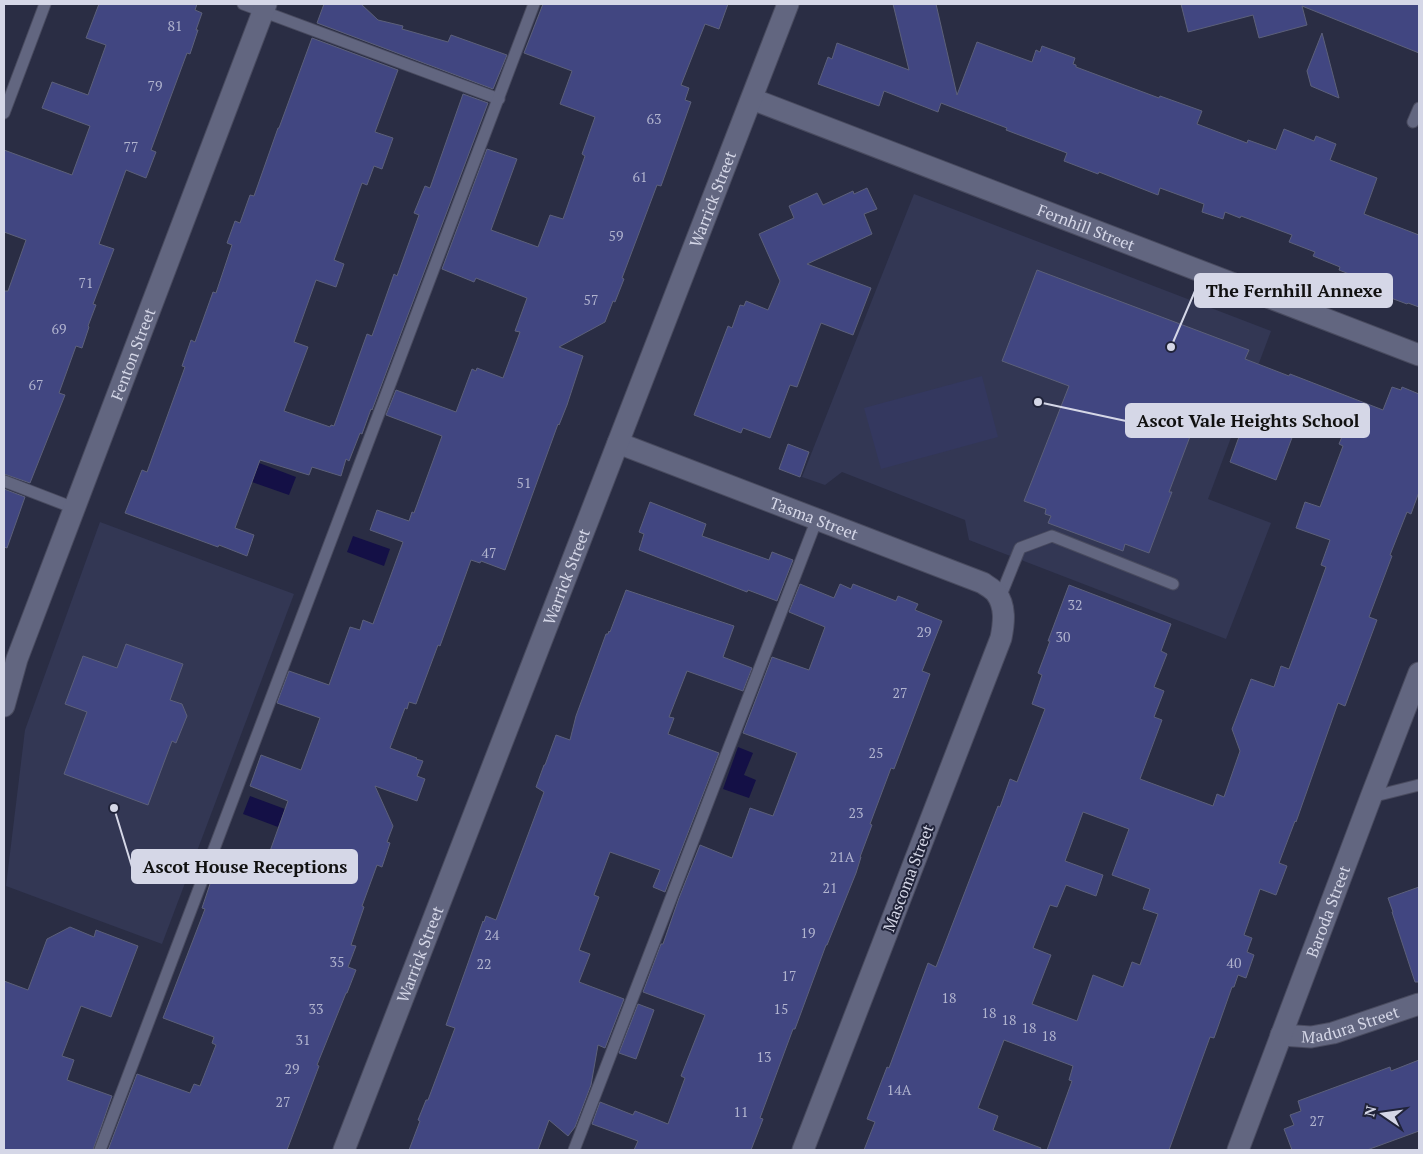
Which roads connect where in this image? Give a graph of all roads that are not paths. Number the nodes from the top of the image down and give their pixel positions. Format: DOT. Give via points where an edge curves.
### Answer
graph roads {
  1 [pos="45,4"];
  2 [pos="534,4"];
  3 [pos="788,4"];
  4 [pos="257,6"];
  5 [pos="752,98"];
  6 [pos="499,99"];
  7 [pos="1419,108"];
  8 [pos="4,113"];
  9 [pos="1413,122"];
  10 [pos="1419,355"];
  11 [pos="618,442"];
  12 [pos="4,481"];
  13 [pos="74,508"];
  14 [pos="817,520"];
  15 [pos="1173,584"];
  16 [pos="1000,602"];
  17 [pos="1419,673"];
  18 [pos="4,706"];
  19 [pos="1419,785"];
  20 [pos="1371,797"];
  21 [pos="1419,1004"];
  22 [pos="1281,1035"];
  23 [pos="100,1150"];
  24 [pos="344,1150"];
  25 [pos="574,1150"];
  26 [pos="803,1150"];
  27 [pos="1238,1150"];
  1 -- 8 [label="lane"];
  2 -- 6 [label="lane"];
  3 -- 5 [label="street, Warrick Street"];
  4 -- 6 [label="lane"];
  4 -- 13 [label="street, Fenton Street"];
  5 -- 10 [label="street, Fernhill Street"];
  5 -- 11 [label="street, Warrick Street"];
  6 -- 23 [label="lane"];
  7 -- 9 [label="lane"];
  11 -- 14 [label="street, Tasma Street"];
  11 -- 24 [label="street, Warrick Street"];
  12 -- 13 [label="lane"];
  13 -- 18 [label="street, Fenton Street" via="17,659"];
  14 -- 16 [label="street, Tasma Street" via="982,583 996,592"];
  14 -- 25 [label="lane"];
  15 -- 16 [label="lane" via="1052,536 1020,548"];
  16 -- 26 [label="street, Mascoma Street" via="1004,621 1001,638"];
  17 -- 20 [label="street, Baroda Street"];
  19 -- 20 [label="lane"];
  20 -- 22 [label="street, Baroda Street"];
  21 -- 22 [label="street, Madura Street" via="1333,1033"];
  22 -- 27 [label="street, Baroda Street"];
}
